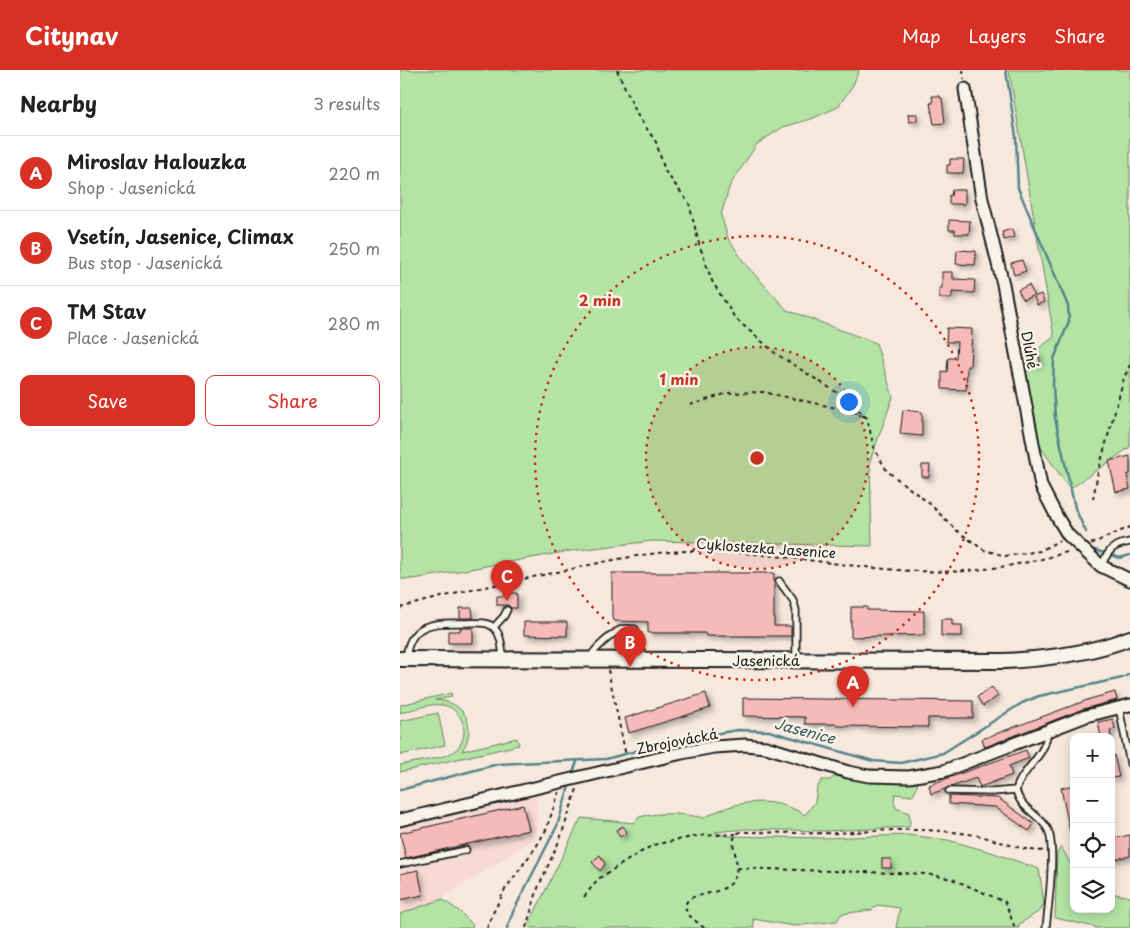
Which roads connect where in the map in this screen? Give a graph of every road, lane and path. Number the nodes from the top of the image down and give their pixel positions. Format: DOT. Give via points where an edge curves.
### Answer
graph roads {
  1 [pos="617,70"];
  2 [pos="965,89"];
  3 [pos="1130,364"];
  4 [pos="690,405"];
  5 [pos="867,418"];
  6 [pos="1093,498"];
  7 [pos="1130,528"];
  8 [pos="1068,535"];
  9 [pos="1130,542"];
  10 [pos="1081,548"];
  11 [pos="1103,562"];
  12 [pos="779,580"];
  13 [pos="1130,580"];
  14 [pos="400,608"];
  15 [pos="507,610"];
  16 [pos="494,627"];
  17 [pos="635,629"];
  18 [pos="1130,638"];
  19 [pos="403,659"];
  20 [pos="503,659"];
  21 [pos="590,659"];
  22 [pos="796,660"];
  23 [pos="608,667"];
  24 [pos="1125,706"];
  25 [pos="1047,731"];
  26 [pos="626,757"];
  27 [pos="1130,764"];
  28 [pos="580,778"];
  29 [pos="563,782"];
  30 [pos="949,790"];
  31 [pos="1016,790"];
  32 [pos="400,820"];
  33 [pos="736,834"];
  34 [pos="1051,846"];
  35 [pos="466,850"];
  36 [pos="400,864"];
  37 [pos="738,868"];
  38 [pos="584,897"];
  39 [pos="487,928"];
  40 [pos="526,928"];
  41 [pos="704,928"];
  42 [pos="1015,928"];
  43 [pos="1046,928"];
  1 -- 5 [label="path" via="638,116 656,142 665,171 689,202 712,281 735,318 775,353 847,399"];
  2 -- 8 [label="street, Dlúhé" via="982,200 1003,284 1040,486"];
  3 -- 6 [label="path"];
  4 -- 5 [label="path" via="728,393 763,392 856,412"];
  5 -- 8 [label="path" via="874,448 887,471 984,550 1006,556 1040,551"];
  7 -- 10 [label="path, Cyklostezka Jasenice"];
  8 -- 10 [label="street, Dlúhé"];
  9 -- 11 [label="lane" via="1113,547"];
  10 -- 11 [label="street, Dlúhé"];
  10 -- 14 [label="path, Cyklostezka Jasenice" via="1011,566 965,571 901,569 713,552 653,554 476,589"];
  11 -- 13 [label="street, Dlúhé"];
  12 -- 22 [label="lane" via="796,610"];
  15 -- 16 [label="lane"];
  16 -- 19 [label="lane" via="479,623 424,626 410,642"];
  16 -- 20 [label="lane"];
  17 -- 21 [label="lane" via="622,629 596,648"];
  18 -- 22 [label="street, Jasenická" via="1076,654 1029,660"];
  19 -- 20 [label="street, Jasenická"];
  20 -- 21 [label="street, Jasenická"];
  21 -- 22 [label="street, Jasenická"];
  23 -- 26 [label="path"];
  24 -- 25 [label="street, Zbrojovácká"];
  24 -- 27 [label="lane"];
  25 -- 28 [label="street, Zbrojovácká" via="944,771 908,777 848,772 745,745 691,751"];
  25 -- 31 [label="lane" via="1044,746"];
  28 -- 29 [label="street, Zbrojovácká"];
  28 -- 40 [label="path"];
  29 -- 32 [label="street, Zbrojovácká"];
  29 -- 39 [label="path" via="546,830 506,888"];
  30 -- 31 [label="lane"];
  31 -- 34 [label="lane" via="1022,804 1048,828"];
  33 -- 34 [label="path" via="944,830 986,836 1038,851"];
  33 -- 37 [label="path" via="733,842"];
  33 -- 38 [label="path" via="698,836 653,845 598,879"];
  34 -- 43 [label="lane"];
  35 -- 36 [label="lane"];
  37 -- 41 [label="path" via="736,877 728,886 686,901 686,912"];
  37 -- 42 [label="path" via="928,874 952,879 1006,902"];
}
